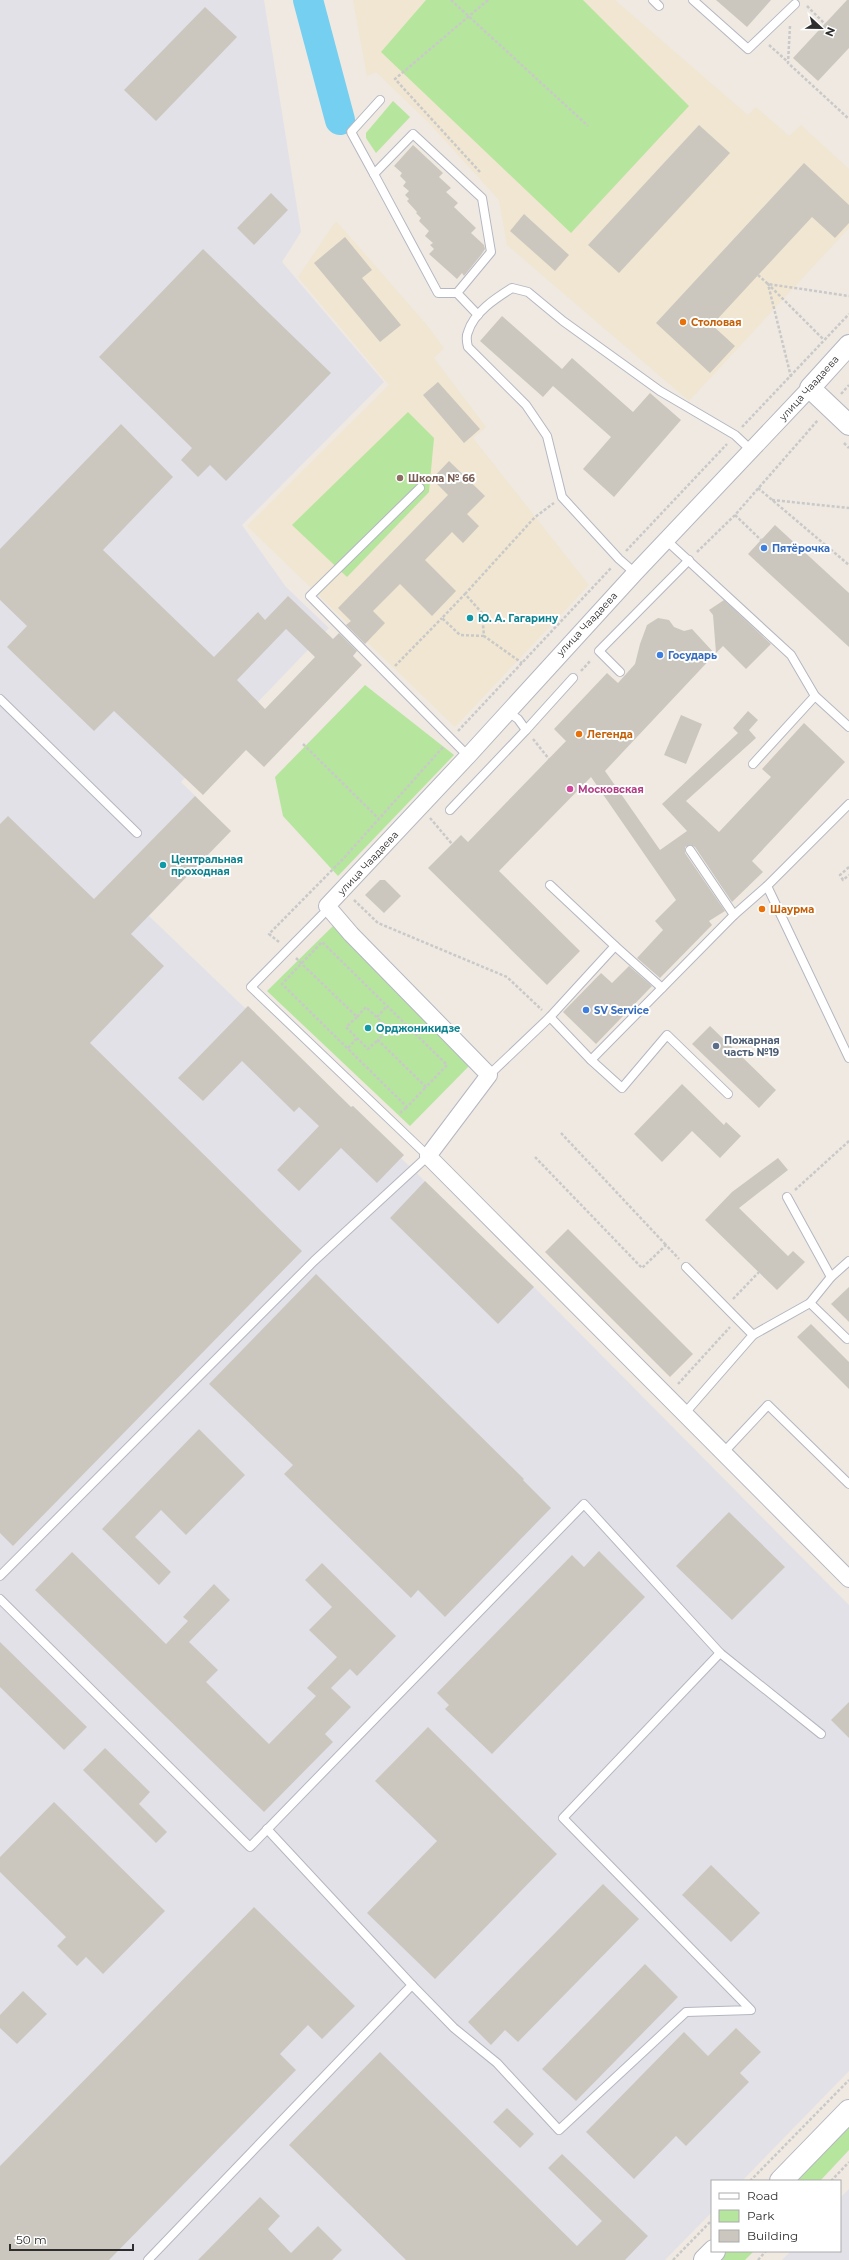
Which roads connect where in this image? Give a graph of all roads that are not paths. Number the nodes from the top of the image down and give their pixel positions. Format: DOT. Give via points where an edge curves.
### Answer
graph roads {
  1 [pos="693,0"];
  2 [pos="794,1"];
  3 [pos="380,100"];
  4 [pos="374,174"];
  5 [pos="457,293"];
  6 [pos="478,315"];
  7 [pos="849,345"];
  8 [pos="810,388"];
  9 [pos="849,425"];
  10 [pos="752,450"];
  11 [pos="420,488"];
  12 [pos="666,540"];
  13 [pos="689,560"];
  14 [pos="635,572"];
  15 [pos="620,672"];
  16 [pos="573,678"];
  17 [pos="815,696"];
  18 [pos="0,699"];
  19 [pos="508,712"];
  20 [pos="849,727"];
  21 [pos="526,730"];
  22 [pos="468,756"];
  23 [pos="753,764"];
  24 [pos="849,804"];
  25 [pos="450,810"];
  26 [pos="137,833"];
  27 [pos="690,850"];
  28 [pos="550,885"];
  29 [pos="767,886"];
  30 [pos="324,911"];
  31 [pos="734,915"];
  32 [pos="615,946"];
  33 [pos="662,988"];
  34 [pos="550,1017"];
  35 [pos="849,1058"];
  36 [pos="591,1060"];
  37 [pos="489,1075"];
  38 [pos="728,1094"];
  39 [pos="428,1156"];
  40 [pos="788,1197"];
  41 [pos="849,1261"];
  42 [pos="686,1267"];
  43 [pos="831,1277"];
  44 [pos="810,1303"];
  45 [pos="753,1335"];
  46 [pos="847,1339"];
  47 [pos="685,1413"];
  48 [pos="724,1452"];
  49 [pos="849,1484"];
  50 [pos="0,1576"];
  51 [pos="849,1579"];
  52 [pos="0,1599"];
  53 [pos="720,1653"];
  54 [pos="821,1734"];
  55 [pos="267,1829"];
  56 [pos="412,1985"];
  57 [pos="849,2111"];
  58 [pos="782,2180"];
  59 [pos="713,2252"];
  60 [pos="148,2260"];
  61 [pos="705,2260"];
  1 -- 2 [label="lane" via="748,49"];
  3 -- 4 [label="lane" via="351,132"];
  4 -- 5 [label="lane" via="438,294"];
  4 -- 5 [label="lane" via="413,134 482,198 491,252"];
  5 -- 6 [label="lane"];
  6 -- 10 [label="lane" via="494,299 512,288 528,292 660,391 735,435"];
  6 -- 14 [label="lane" via="467,332 468,348 526,405 547,436 562,497 619,559"];
  7 -- 8 [label="street, улица Чаадаева"];
  8 -- 9 [label="street"];
  8 -- 10 [label="street, улица Чаадаева"];
  10 -- 12 [label="street, улица Чаадаева"];
  11 -- 22 [label="lane" via="310,596"];
  12 -- 13 [label="lane"];
  12 -- 14 [label="street, улица Чаадаева"];
  13 -- 15 [label="lane" via="599,652"];
  13 -- 17 [label="lane" via="791,655"];
  14 -- 19 [label="street, улица Чаадаева"];
  16 -- 21 [label="lane"];
  17 -- 20 [label="lane"];
  17 -- 23 [label="lane"];
  18 -- 26 [label="lane"];
  19 -- 21 [label="lane"];
  19 -- 22 [label="street, улица Чаадаева"];
  21 -- 25 [label="lane"];
  22 -- 30 [label="street, улица Чаадаева"];
  24 -- 29 [label="lane"];
  27 -- 31 [label="lane"];
  28 -- 32 [label="lane"];
  29 -- 31 [label="lane"];
  29 -- 35 [label="lane"];
  30 -- 37 [label="street" via="351,934"];
  30 -- 39 [label="lane" via="251,988"];
  31 -- 33 [label="lane"];
  32 -- 33 [label="lane"];
  32 -- 34 [label="lane"];
  33 -- 36 [label="lane"];
  34 -- 36 [label="lane"];
  34 -- 37 [label="lane"];
  36 -- 38 [label="lane" via="622,1088 667,1035"];
  37 -- 39 [label="street"];
  39 -- 47 [label="street"];
  39 -- 50 [label="lane" via="314,1261"];
  40 -- 43 [label="lane"];
  41 -- 43 [label="lane"];
  42 -- 45 [label="lane"];
  43 -- 44 [label="lane"];
  44 -- 45 [label="lane"];
  44 -- 46 [label="lane"];
  45 -- 47 [label="lane"];
  47 -- 48 [label="street"];
  48 -- 49 [label="lane" via="768,1405"];
  48 -- 51 [label="street"];
  52 -- 55 [label="lane" via="250,1847"];
  53 -- 54 [label="lane"];
  53 -- 55 [label="lane" via="584,1504"];
  53 -- 56 [label="lane" via="563,1818 751,2010 686,2012 559,2130 497,2064 454,2028"];
  55 -- 56 [label="lane"];
  56 -- 60 [label="lane"];
  57 -- 58 [label="main road"];
  59 -- 61 [label="main road"];
}
